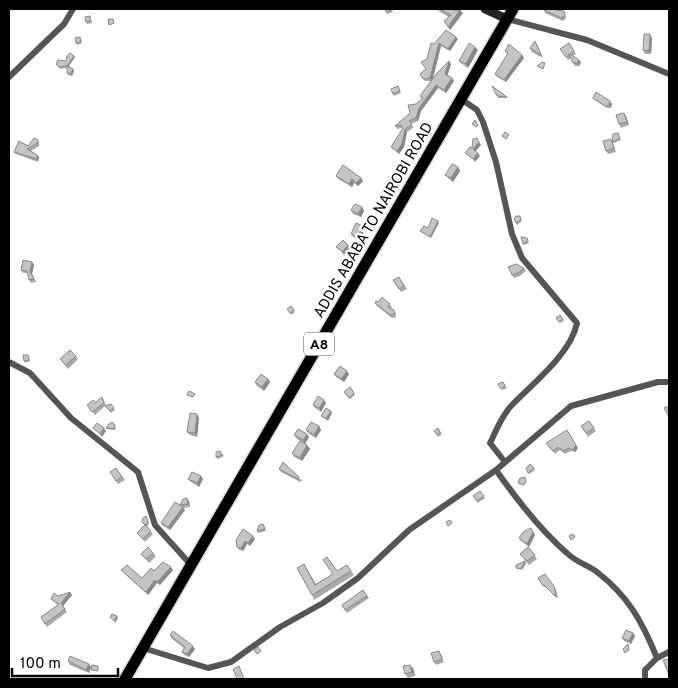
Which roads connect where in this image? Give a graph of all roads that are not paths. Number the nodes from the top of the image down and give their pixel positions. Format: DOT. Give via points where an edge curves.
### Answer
graph roads {
  1 [pos="73,9"];
  2 [pos="485,9"];
  3 [pos="513,9"];
  4 [pos="506,19"];
  5 [pos="669,74"];
  6 [pos="9,77"];
  7 [pos="461,99"];
  8 [pos="9,362"];
  9 [pos="669,382"];
  10 [pos="505,462"];
  11 [pos="496,470"];
  12 [pos="191,565"];
  13 [pos="143,648"];
  14 [pos="669,652"];
  15 [pos="657,658"];
  16 [pos="125,679"];
  17 [pos="645,679"];
  1 -- 6 [label="street" via="64,24"];
  2 -- 4 [label="main road"];
  3 -- 4 [label="highway, ADDIS ABABA TO NAIROBI ROAD / A8"];
  4 -- 5 [label="street" via="587,40"];
  4 -- 7 [label="highway, ADDIS ABABA TO NAIROBI ROAD / A8"];
  7 -- 10 [label="street" via="477,110 483,122 496,162 512,234 522,258 577,323 574,336 500,422 490,443"];
  7 -- 12 [label="highway, ADDIS ABABA TO NAIROBI ROAD / A8"];
  8 -- 12 [label="street" via="30,373 71,418 138,472 154,525"];
  9 -- 10 [label="street" via="649,384 571,406"];
  10 -- 11 [label="street"];
  11 -- 13 [label="street" via="409,530 358,578 231,662 208,668"];
  11 -- 15 [label="street" via="527,511 569,555 619,590 644,625"];
  12 -- 13 [label="highway, ADDIS ABABA TO NAIROBI ROAD / A8"];
  13 -- 16 [label="highway, ADDIS ABABA TO NAIROBI ROAD / A8"];
  14 -- 15 [label="street"];
  15 -- 17 [label="street" via="645,670"];
}
